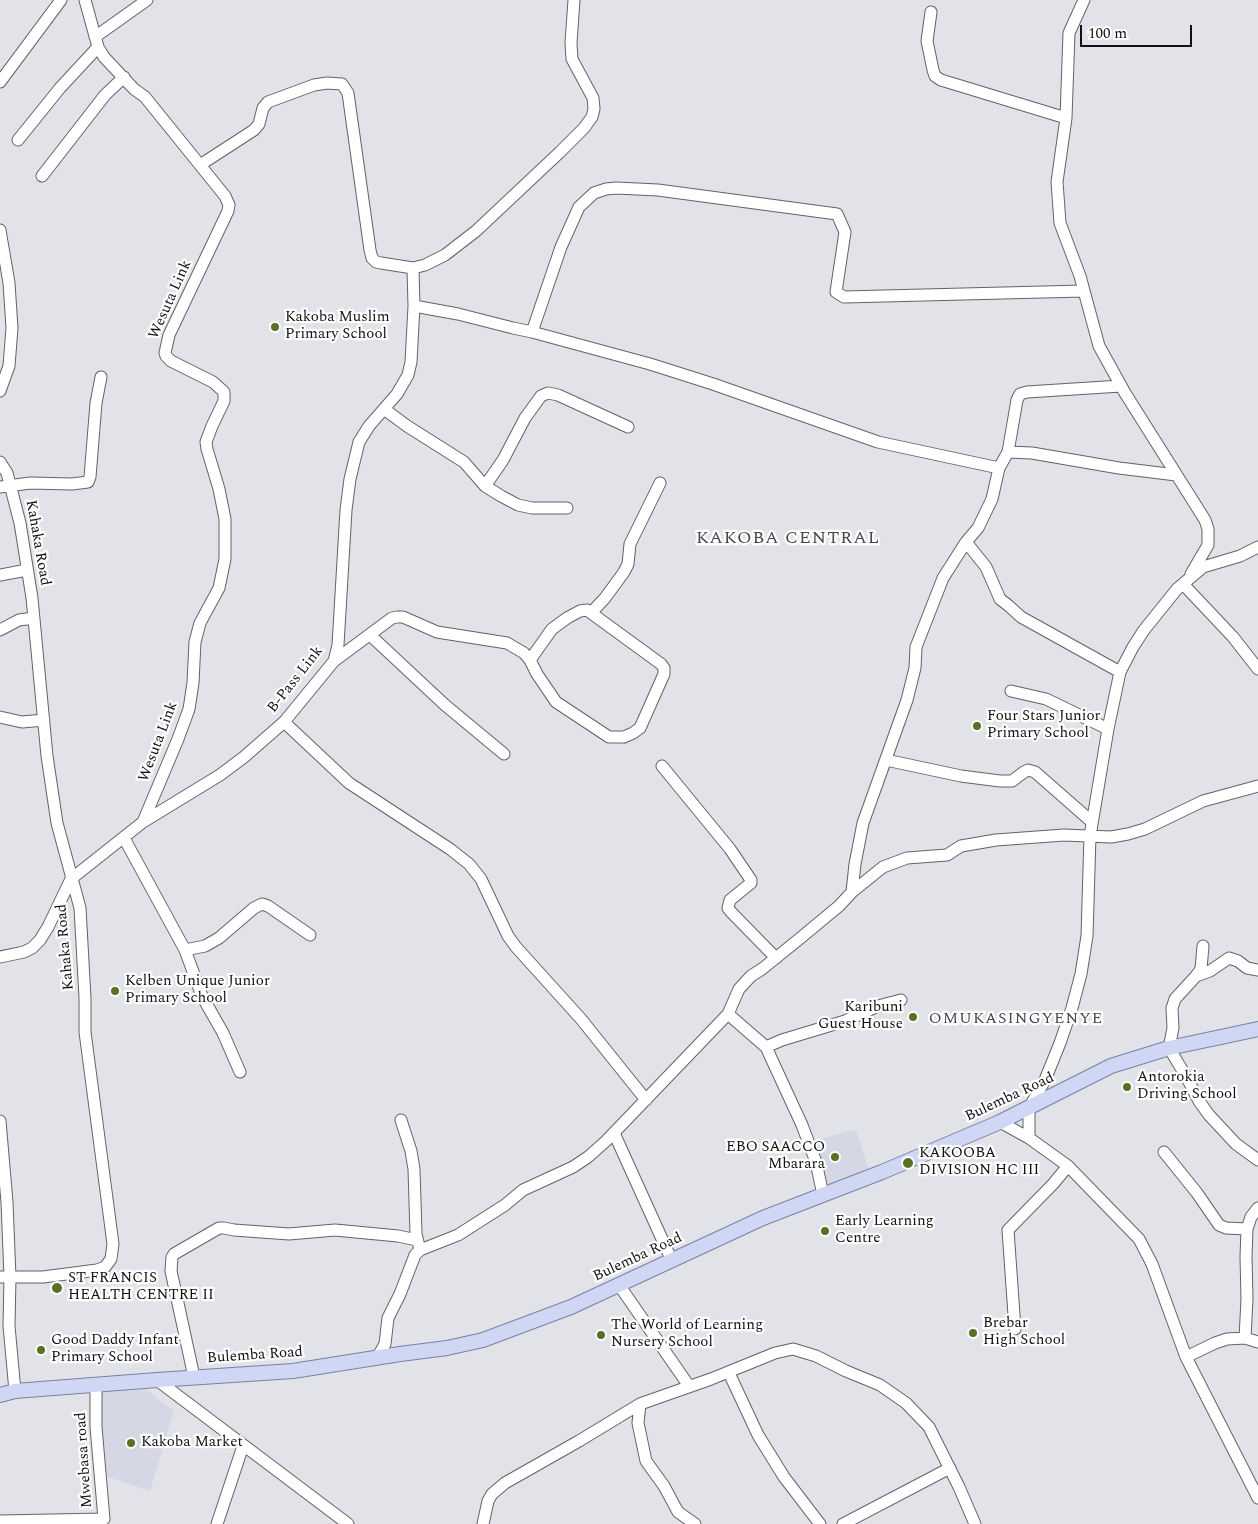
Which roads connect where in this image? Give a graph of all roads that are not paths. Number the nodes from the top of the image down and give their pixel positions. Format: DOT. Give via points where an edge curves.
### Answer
graph roads {
  1 [pos="61,0"];
  2 [pos="85,0"];
  3 [pos="147,0"];
  4 [pos="574,0"];
  5 [pos="1084,0"];
  6 [pos="930,12"];
  7 [pos="96,42"];
  8 [pos="124,77"];
  9 [pos="0,82"];
  10 [pos="1066,118"];
  11 [pos="18,140"];
  12 [pos="200,165"];
  13 [pos="42,176"];
  14 [pos="0,230"];
  15 [pos="413,268"];
  16 [pos="1084,291"];
  17 [pos="414,306"];
  18 [pos="532,332"];
  19 [pos="101,378"];
  20 [pos="1121,386"];
  21 [pos="0,390"];
  22 [pos="384,409"];
  23 [pos="628,427"];
  24 [pos="1008,452"];
  25 [pos="0,462"];
  26 [pos="999,468"];
  27 [pos="1176,475"];
  28 [pos="660,483"];
  29 [pos="5,486"];
  30 [pos="485,486"];
  31 [pos="567,508"];
  32 [pos="966,542"];
  33 [pos="1258,547"];
  34 [pos="27,570"];
  35 [pos="0,575"];
  36 [pos="1185,582"];
  37 [pos="591,613"];
  38 [pos="34,618"];
  39 [pos="0,630"];
  40 [pos="370,635"];
  41 [pos="530,660"];
  42 [pos="334,661"];
  43 [pos="1258,669"];
  44 [pos="1120,672"];
  45 [pos="1011,691"];
  46 [pos="0,716"];
  47 [pos="44,720"];
  48 [pos="284,722"];
  49 [pos="1108,729"];
  50 [pos="504,754"];
  51 [pos="886,760"];
  52 [pos="662,766"];
  53 [pos="1258,786"];
  54 [pos="143,822"];
  55 [pos="1092,822"];
  56 [pos="1090,836"];
  57 [pos="124,838"];
  58 [pos="71,879"];
  59 [pos="852,892"];
  60 [pos="310,935"];
  61 [pos="1203,946"];
  62 [pos="185,950"];
  63 [pos="0,957"];
  64 [pos="776,958"];
  65 [pos="1258,970"];
  66 [pos="1196,976"];
  67 [pos="901,1000"];
  68 [pos="728,1014"];
  69 [pos="1258,1028"];
  70 [pos="766,1047"];
  71 [pos="1169,1048"];
  72 [pos="240,1072"];
  73 [pos="646,1100"];
  74 [pos="1029,1108"];
  75 [pos="401,1120"];
  76 [pos="0,1121"];
  77 [pos="1000,1122"];
  78 [pos="614,1133"];
  79 [pos="1029,1138"];
  80 [pos="1,1143"];
  81 [pos="1164,1152"];
  82 [pos="1258,1160"];
  83 [pos="1068,1166"];
  84 [pos="823,1195"];
  85 [pos="1258,1208"];
  86 [pos="1247,1229"];
  87 [pos="419,1245"];
  88 [pos="672,1261"];
  89 [pos="5,1277"];
  90 [pos="619,1285"];
  91 [pos="5,1327"];
  92 [pos="1015,1329"];
  93 [pos="1245,1338"];
  94 [pos="1258,1342"];
  95 [pos="1186,1357"];
  96 [pos="377,1358"];
  97 [pos="729,1372"];
  98 [pos="194,1377"];
  99 [pos="157,1380"];
  100 [pos="96,1385"];
  101 [pos="689,1386"];
  102 [pos="15,1391"];
  103 [pos="0,1395"];
  104 [pos="640,1404"];
  105 [pos="243,1446"];
  106 [pos="950,1468"];
  107 [pos="1258,1498"];
  108 [pos="678,1512"];
  109 [pos="0,1521"];
  110 [pos="849,1523"];
  111 [pos="216,1524"];
  112 [pos="348,1524"];
  113 [pos="483,1524"];
  114 [pos="673,1524"];
  115 [pos="695,1524"];
  116 [pos="820,1524"];
  117 [pos="975,1524"];
  1 -- 9 [label="street"];
  2 -- 7 [label="street, Wesuta Link"];
  3 -- 7 [label="street"];
  4 -- 15 [label="street" via="572,60 593,98 592,117 560,152 460,245 431,262"];
  5 -- 10 [label="street" via="1069,33"];
  6 -- 10 [label="street" via="927,41 933,70 941,80"];
  7 -- 8 [label="street, Wesuta Link" via="104,57"];
  7 -- 11 [label="street"];
  8 -- 12 [label="street, Wesuta Link" via="145,97"];
  8 -- 13 [label="street" via="105,95"];
  10 -- 16 [label="street" via="1057,182 1060,223"];
  12 -- 15 [label="street" via="254,130 268,102 314,86 342,84 348,93 372,258 376,262"];
  12 -- 54 [label="street, Wesuta Link" via="228,200 228,211 183,303 165,353 171,361 213,382 224,392 224,402 206,442 225,519 225,559 219,588 200,623 195,642 189,709"];
  14 -- 21 [label="street" via="12,328 9,366"];
  15 -- 17 [label="street, B-Pass Link"];
  16 -- 18 [label="street" via="844,297 836,292 846,232 837,214 658,190 616,188 594,193 579,207 560,247"];
  16 -- 20 [label="street" via="1099,346"];
  17 -- 18 [label="street"];
  17 -- 22 [label="street, B-Pass Link" via="408,375"];
  18 -- 26 [label="street" via="713,384 878,442"];
  19 -- 29 [label="street" via="88,482"];
  20 -- 24 [label="street" via="1020,394"];
  20 -- 27 [label="street"];
  22 -- 30 [label="street" via="464,462"];
  22 -- 42 [label="street, B-Pass Link" via="359,442 350,479 338,645"];
  23 -- 30 [label="street" via="548,393 541,396 525,418"];
  24 -- 26 [label="street"];
  24 -- 27 [label="street"];
  25 -- 29 [label="street, Kahaka Road" via="7,473"];
  26 -- 32 [label="street" via="992,499 978,528"];
  27 -- 36 [label="street" via="1206,520 1208,529 1208,545"];
  28 -- 37 [label="street" via="630,544 624,572"];
  29 -- 34 [label="street, Kahaka Road" via="20,523"];
  30 -- 31 [label="street" via="518,505"];
  32 -- 44 [label="street" via="986,567 1000,599 1015,612"];
  32 -- 51 [label="street" via="943,578 920,633 907,700"];
  33 -- 36 [label="street" via="1203,567"];
  34 -- 35 [label="street"];
  34 -- 38 [label="street, Kahaka Road"];
  36 -- 43 [label="street"];
  36 -- 44 [label="street" via="1144,630"];
  37 -- 41 [label="street" via="580,611 559,623"];
  37 -- 41 [label="street" via="664,668 640,728 633,734 609,737 556,702"];
  38 -- 39 [label="street" via="19,620"];
  38 -- 47 [label="street, Kahaka Road"];
  40 -- 41 [label="street" via="392,618 403,617 437,632 507,643"];
  40 -- 42 [label="street"];
  40 -- 50 [label="street" via="445,705"];
  42 -- 48 [label="street, B-Pass Link"];
  44 -- 49 [label="street"];
  45 -- 49 [label="street" via="1046,699"];
  46 -- 47 [label="street" via="22,722"];
  47 -- 58 [label="street, Kahaka Road" via="57,823"];
  48 -- 54 [label="street, B-Pass Link" via="220,775"];
  48 -- 73 [label="street" via="349,783 469,864 481,879 516,947 581,1019"];
  49 -- 55 [label="street"];
  51 -- 55 [label="street" via="1000,781 1012,780 1028,770 1035,772"];
  51 -- 59 [label="street" via="864,823"];
  52 -- 64 [label="street" via="730,849 751,880 730,900 728,908"];
  53 -- 56 [label="street" via="1203,802 1145,829 1111,837"];
  54 -- 57 [label="street, B-Pass Link"];
  55 -- 56 [label="street"];
  56 -- 59 [label="street" via="996,840 961,846 947,855 907,858 883,868"];
  56 -- 74 [label="street" via="1087,936 1081,974 1046,1080"];
  57 -- 58 [label="street, B-Pass Link"];
  57 -- 62 [label="street"];
  58 -- 63 [label="street, B-Pass Link" via="40,940 24,952"];
  58 -- 89 [label="street, Kahaka Road" via="80,908 85,1032 113,1244 111,1259 105,1267 97,1270 44,1277"];
  59 -- 64 [label="street"];
  60 -- 62 [label="street" via="262,904 211,943"];
  61 -- 66 [label="street"];
  62 -- 72 [label="street" via="202,996 224,1033"];
  64 -- 68 [label="street" via="739,989"];
  65 -- 66 [label="street" via="1229,958"];
  66 -- 71 [label="street" via="1175,999"];
  67 -- 70 [label="street"];
  68 -- 70 [label="street"];
  68 -- 73 [label="street"];
  69 -- 71 [label="main road, Bulemba Road"];
  70 -- 84 [label="street" via="802,1125 816,1162"];
  71 -- 74 [label="main road, Bulemba Road" via="1111,1066"];
  71 -- 82 [label="street" via="1209,1115 1236,1144"];
  73 -- 78 [label="street"];
  74 -- 77 [label="main road, Bulemba Road"];
  74 -- 79 [label="street"];
  75 -- 87 [label="street" via="414,1169"];
  76 -- 80 [label="street"];
  77 -- 79 [label="street"];
  77 -- 84 [label="main road, Bulemba Road"];
  78 -- 87 [label="street" via="573,1167 523,1190 458,1235"];
  78 -- 88 [label="street"];
  79 -- 83 [label="street"];
  80 -- 89 [label="street" via="7,1202"];
  81 -- 86 [label="street" via="1219,1225"];
  83 -- 92 [label="street" via="1008,1230"];
  83 -- 95 [label="street" via="1139,1239 1152,1264"];
  84 -- 88 [label="main road, Bulemba Road" via="763,1218"];
  85 -- 86 [label="street"];
  86 -- 93 [label="street"];
  87 -- 96 [label="street" via="388,1318 385,1344"];
  87 -- 98 [label="street" via="398,1236 335,1230 289,1234 219,1228 174,1254 172,1271"];
  88 -- 90 [label="main road, Bulemba Road"];
  89 -- 91 [label="street"];
  90 -- 96 [label="main road, Bulemba Road" via="483,1340"];
  90 -- 101 [label="street"];
  91 -- 102 [label="street"];
  93 -- 94 [label="street"];
  93 -- 95 [label="street" via="1215,1343"];
  95 -- 107 [label="street"];
  96 -- 98 [label="main road, Bulemba Road" via="293,1371"];
  97 -- 101 [label="street"];
  97 -- 106 [label="street" via="785,1350 800,1350 816,1356 880,1385 906,1403 929,1427"];
  97 -- 116 [label="street" via="758,1435 784,1477"];
  98 -- 99 [label="main road, Bulemba Road"];
  99 -- 100 [label="main road, Bulemba Road"];
  99 -- 105 [label="street"];
  100 -- 102 [label="main road, Bulemba Road"];
  100 -- 109 [label="street, Mwebasa road" via="96,1427 104,1519"];
  101 -- 104 [label="street"];
  102 -- 103 [label="main road, Bulemba Road"];
  104 -- 108 [label="street" via="638,1423 646,1461"];
  104 -- 113 [label="street" via="505,1483 488,1501"];
  105 -- 111 [label="street"];
  105 -- 112 [label="street"];
  106 -- 110 [label="street"];
  106 -- 117 [label="street"];
  108 -- 114 [label="street"];
  108 -- 115 [label="street"];
}
